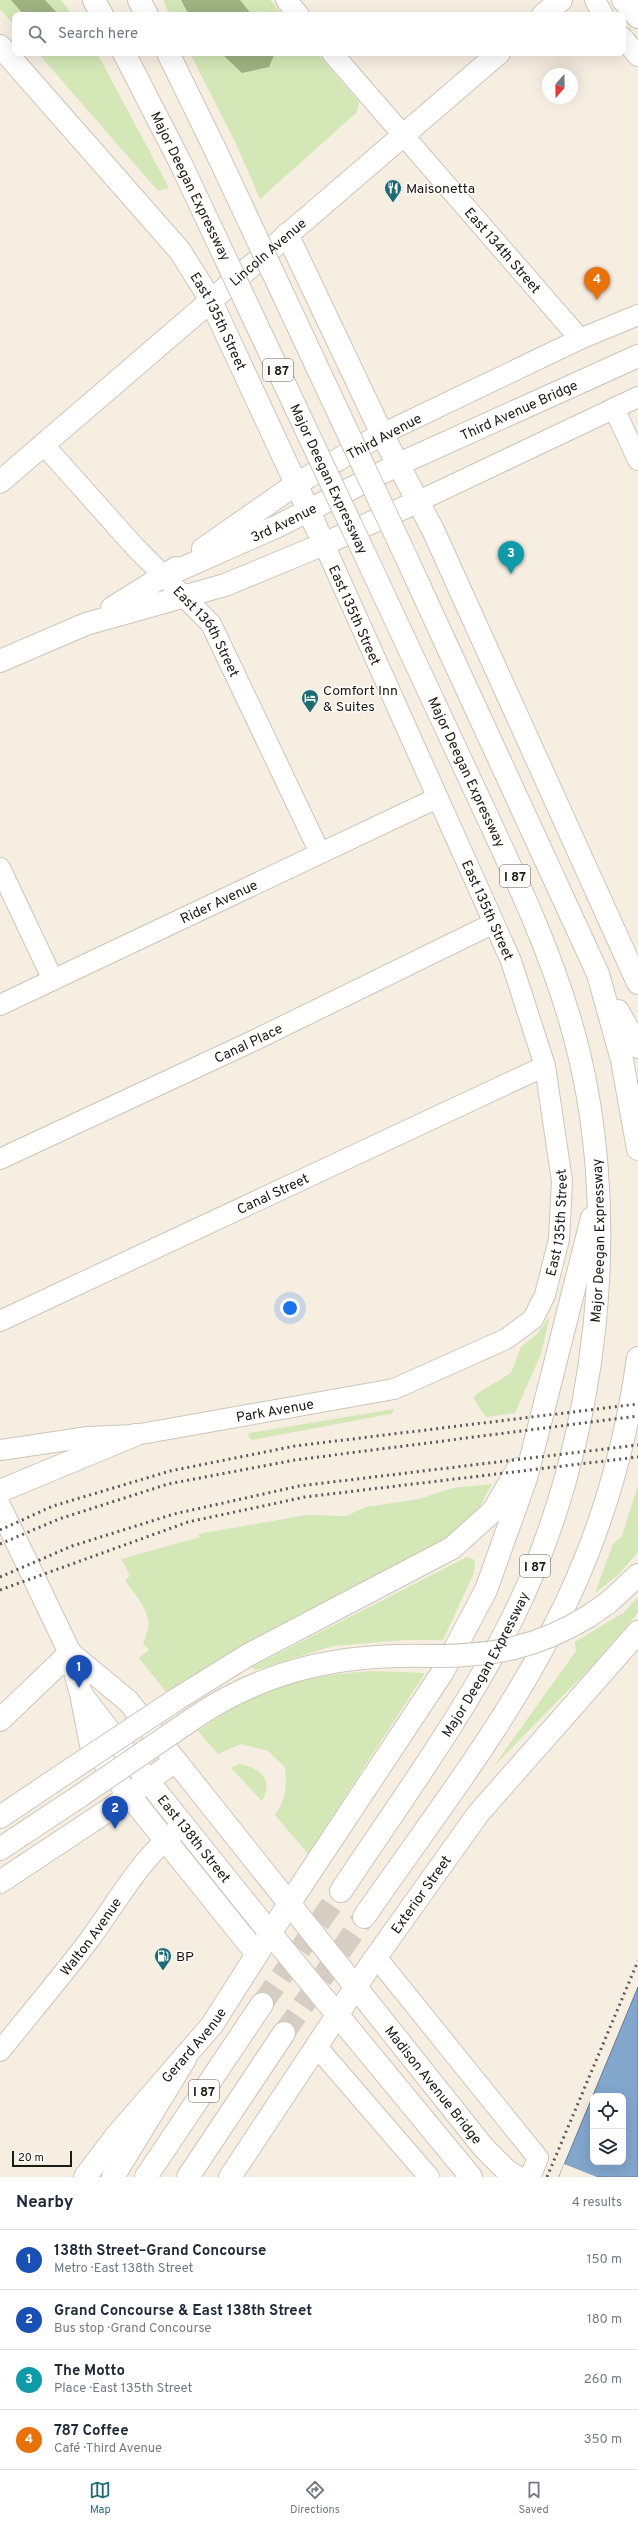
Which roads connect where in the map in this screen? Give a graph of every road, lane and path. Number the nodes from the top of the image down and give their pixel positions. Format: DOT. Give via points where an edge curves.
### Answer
graph roads {
  1 [pos="94,0"];
  2 [pos="139,0"];
  3 [pos="286,0"];
  4 [pos="561,0"];
  5 [pos="595,0"];
  6 [pos="624,0"];
  7 [pos="100,12"];
  8 [pos="145,12"];
  9 [pos="296,12"];
  10 [pos="547,12"];
  11 [pos="601,12"];
  12 [pos="638,17"];
  13 [pos="626,42"];
  14 [pos="0,46"];
  15 [pos="126,56"];
  16 [pos="169,56"];
  17 [pos="335,56"];
  18 [pos="495,56"];
  19 [pos="638,56"];
  20 [pos="403,135"];
  21 [pos="287,234"];
  22 [pos="210,299"];
  23 [pos="638,315"];
  24 [pos="580,339"];
  25 [pos="638,356"];
  26 [pos="638,397"];
  27 [pos="614,408"];
  28 [pos="382,434"];
  29 [pos="43,444"];
  30 [pos="638,460"];
  31 [pos="399,464"];
  32 [pos="0,482"];
  33 [pos="296,484"];
  34 [pos="419,501"];
  35 [pos="308,510"];
  36 [pos="324,544"];
  37 [pos="165,576"];
  38 [pos="184,595"];
  39 [pos="86,624"];
  40 [pos="0,661"];
  41 [pos="437,798"];
  42 [pos="320,853"];
  43 [pos="0,868"];
  44 [pos="494,923"];
  45 [pos="598,974"];
  46 [pos="53,980"];
  47 [pos="638,983"];
  48 [pos="0,1005"];
  49 [pos="638,1047"];
  50 [pos="545,1066"];
  51 [pos="638,1149"];
  52 [pos="0,1159"];
  53 [pos="599,1194"];
  54 [pos="533,1319"];
  55 [pos="0,1321"];
  56 [pos="638,1358"];
  57 [pos="540,1418"];
  58 [pos="135,1435"];
  59 [pos="0,1450"];
  60 [pos="0,1491"];
  61 [pos="0,1507"];
  62 [pos="638,1575"];
  63 [pos="638,1632"];
  64 [pos="70,1653"];
  65 [pos="82,1694"];
  66 [pos="0,1720"];
  67 [pos="175,1761"];
  68 [pos="148,1781"];
  69 [pos="129,1795"];
  70 [pos="0,1817"];
  71 [pos="184,1825"];
  72 [pos="164,1839"];
  73 [pos="0,1849"];
  74 [pos="0,1882"];
  75 [pos="341,1891"];
  76 [pos="289,1904"];
  77 [pos="364,1917"];
  78 [pos="270,1933"];
  79 [pos="257,1954"];
  80 [pos="376,1957"];
  81 [pos="355,1988"];
  82 [pos="262,2004"];
  83 [pos="337,2014"];
  84 [pos="284,2033"];
  85 [pos="317,2047"];
  86 [pos="0,2051"];
  87 [pos="185,2059"];
  88 [pos="466,2172"];
  89 [pos="85,2177"];
  90 [pos="113,2177"];
  91 [pos="146,2177"];
  92 [pos="188,2177"];
  93 [pos="230,2177"];
  94 [pos="430,2177"];
  95 [pos="517,2177"];
  96 [pos="530,2177"];
  1 -- 7 [label="main road"];
  2 -- 8 [label="main road"];
  3 -- 9 [label="street"];
  4 -- 10 [label="main road"];
  5 -- 11 [label="street"];
  6 -- 12 [label="main road"];
  13 -- 19 [label="street"];
  14 -- 22 [label="main road, East 135th Street" via="180,251"];
  15 -- 53 [label="main road, Major Deegan Expressway / I 87, bridge" via="181,164 517,880 556,976 571,1022 587,1088"];
  16 -- 45 [label="main road, I 87, bridge" via="407,559"];
  17 -- 20 [label="street, East 134th Street"];
  18 -- 20 [label="main road, Lincoln Avenue"];
  20 -- 21 [label="main road, Lincoln Avenue"];
  20 -- 24 [label="street, East 134th Street"];
  21 -- 22 [label="main road, Lincoln Avenue"];
  21 -- 28 [label="main road"];
  22 -- 29 [label="main road, Lincoln Avenue"];
  22 -- 33 [label="main road, East 135th Street"];
  23 -- 24 [label="street, Third Avenue"];
  24 -- 28 [label="street, Third Avenue"];
  25 -- 31 [label="main road, Third Avenue Bridge"];
  26 -- 27 [label="street, Third Avenue"];
  27 -- 30 [label="street"];
  27 -- 34 [label="street, Third Avenue"];
  28 -- 31 [label="main road"];
  28 -- 33 [label="main road, Third Avenue"];
  29 -- 32 [label="main road, Lincoln Avenue"];
  29 -- 37 [label="street, East 136th Street" via="135,547"];
  31 -- 34 [label="main road"];
  31 -- 35 [label="main road, 3rd Avenue"];
  33 -- 35 [label="main road, East 135th Street"];
  33 -- 37 [label="main road, Third Avenue"];
  34 -- 36 [label="main road, Third Avenue"];
  34 -- 47 [label="main road" via="490,650"];
  35 -- 36 [label="main road, East 135th Street"];
  35 -- 37 [label="main road, 3rd Avenue"];
  36 -- 38 [label="main road, Third Avenue" via="225,585"];
  36 -- 41 [label="street, East 135th Street"];
  37 -- 38 [label="street, East 136th Street"];
  37 -- 39 [label="main road, Third Avenue"];
  38 -- 39 [label="main road, Third Avenue"];
  38 -- 42 [label="street, East 136th Street" via="214,629"];
  39 -- 40 [label="main road, Third Avenue"];
  41 -- 42 [label="street, Rider Avenue"];
  41 -- 44 [label="street, East 135th Street"];
  42 -- 46 [label="street, Rider Avenue"];
  43 -- 46 [label="street"];
  44 -- 50 [label="street, East 135th Street" via="511,960"];
  44 -- 52 [label="street, Canal Place" via="255,1040"];
  45 -- 49 [label="main road"];
  45 -- 51 [label="main road, I 87" via="621,1053"];
  46 -- 48 [label="street, Rider Avenue"];
  50 -- 54 [label="street, East 135th Street" via="559,1147 561,1211 550,1281"];
  50 -- 55 [label="street, Canal Street"];
  53 -- 57 [label="main road"];
  53 -- 75 [label="main road, Major Deegan Expressway / I 87" via="599,1270 587,1377 576,1437 541,1551 513,1616 481,1677"];
  54 -- 58 [label="street, Park Avenue" via="522,1329 490,1348 394,1388"];
  56 -- 77 [label="main road" via="628,1420 610,1490 585,1561 554,1628 498,1723"];
  57 -- 70 [label="main road, bridge" via="508,1489 493,1512 462,1540 427,1563 248,1655 177,1698"];
  57 -- 76 [label="main road, Gerard Avenue" via="517,1506 472,1619 427,1697"];
  58 -- 59 [label="street, Park Avenue" via="88,1437"];
  58 -- 60 [label="main road"];
  61 -- 64 [label="main road, East 138th Street"];
  62 -- 73 [label="main road, bridge" via="610,1602 589,1616 557,1635 519,1648 475,1655 374,1656 307,1667 248,1687 194,1718"];
  63 -- 80 [label="main road, Exterior Street" via="482,1809"];
  64 -- 65 [label="main road, East 138th Street"];
  64 -- 66 [label="main road"];
  64 -- 67 [label="main road, East 138th Street" via="128,1701"];
  65 -- 68 [label="main road, East 138th Street"];
  65 -- 69 [label="main road" via="91,1745"];
  67 -- 68 [label="main road"];
  67 -- 76 [label="main road, East 138th Street"];
  68 -- 69 [label="main road"];
  68 -- 71 [label="main road, East 138th Street"];
  69 -- 72 [label="main road"];
  69 -- 74 [label="main road"];
  71 -- 72 [label="street, Walton Avenue"];
  71 -- 78 [label="main road, East 138th Street"];
  72 -- 79 [label="main road"];
  72 -- 86 [label="street, Walton Avenue" via="136,1871 88,1942"];
  76 -- 78 [label="main road, Gerard Avenue"];
  76 -- 81 [label="main road, East 138th Street"];
  78 -- 79 [label="main road, Gerard Avenue"];
  78 -- 83 [label="main road, East 138th Street"];
  79 -- 87 [label="main road, Gerard Avenue" via="212,2025"];
  80 -- 81 [label="main road, Exterior Street"];
  80 -- 96 [label="street" via="538,2158"];
  81 -- 83 [label="main road, Exterior Street"];
  81 -- 95 [label="main road, Madison Avenue Bridge" via="484,2148 506,2170"];
  82 -- 91 [label="main road, I 87"];
  83 -- 85 [label="main road, Exterior Street"];
  83 -- 88 [label="main road, Madison Avenue Bridge"];
  84 -- 92 [label="main road, I 87"];
  85 -- 93 [label="main road, Exterior Street"];
  85 -- 94 [label="street"];
  87 -- 89 [label="main road, Gerard Avenue" via="116,2136"];
  87 -- 90 [label="main road"];
}
